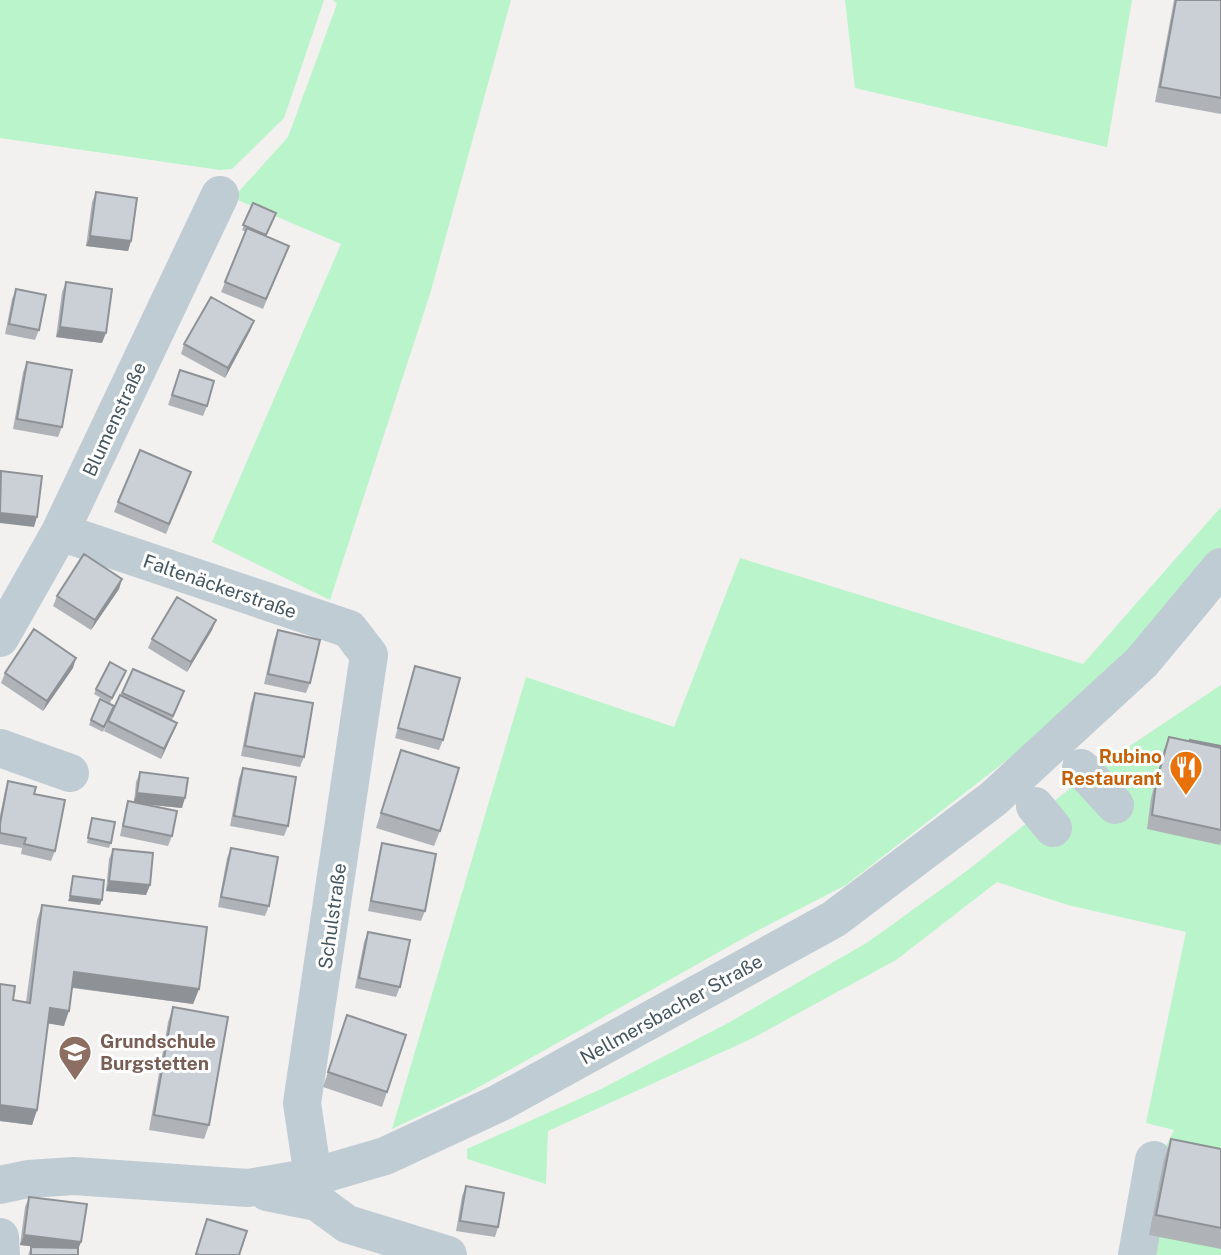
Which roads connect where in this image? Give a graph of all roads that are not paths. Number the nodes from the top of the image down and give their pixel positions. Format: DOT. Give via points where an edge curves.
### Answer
graph roads {
  1 [pos="220,195"];
  2 [pos="60,532"];
  3 [pos="1221,567"];
  4 [pos="0,638"];
  5 [pos="369,654"];
  6 [pos="0,748"];
  7 [pos="1081,768"];
  8 [pos="70,773"];
  9 [pos="1115,805"];
  10 [pos="1154,1160"];
  11 [pos="313,1177"];
  12 [pos="0,1185"];
  13 [pos="248,1188"];
  14 [pos="0,1237"];
  15 [pos="353,1240"];
  16 [pos="1,1255"];
  17 [pos="448,1255"];
  18 [pos="1138,1255"];
  1 -- 2 [label="street, Blumenstraße"];
  2 -- 4 [label="street, Blumenstraße"];
  2 -- 5 [label="street, Faltenäckerstraße" via="349,629"];
  3 -- 11 [label="street, Nellmersbacher Straße" via="1142,662 993,799 834,919 499,1103 385,1156"];
  5 -- 11 [label="street, Schulstraße" via="302,1103"];
  6 -- 8 [label="street"];
  7 -- 9 [label="street"];
  10 -- 18 [label="street"];
  11 -- 13 [label="street, Nellmersbacher Straße"];
  12 -- 13 [label="street, Nellmersbacher Straße" via="74,1176"];
  13 -- 15 [label="street" via="317,1202"];
  14 -- 16 [label="street"];
  15 -- 17 [label="street"];
}
